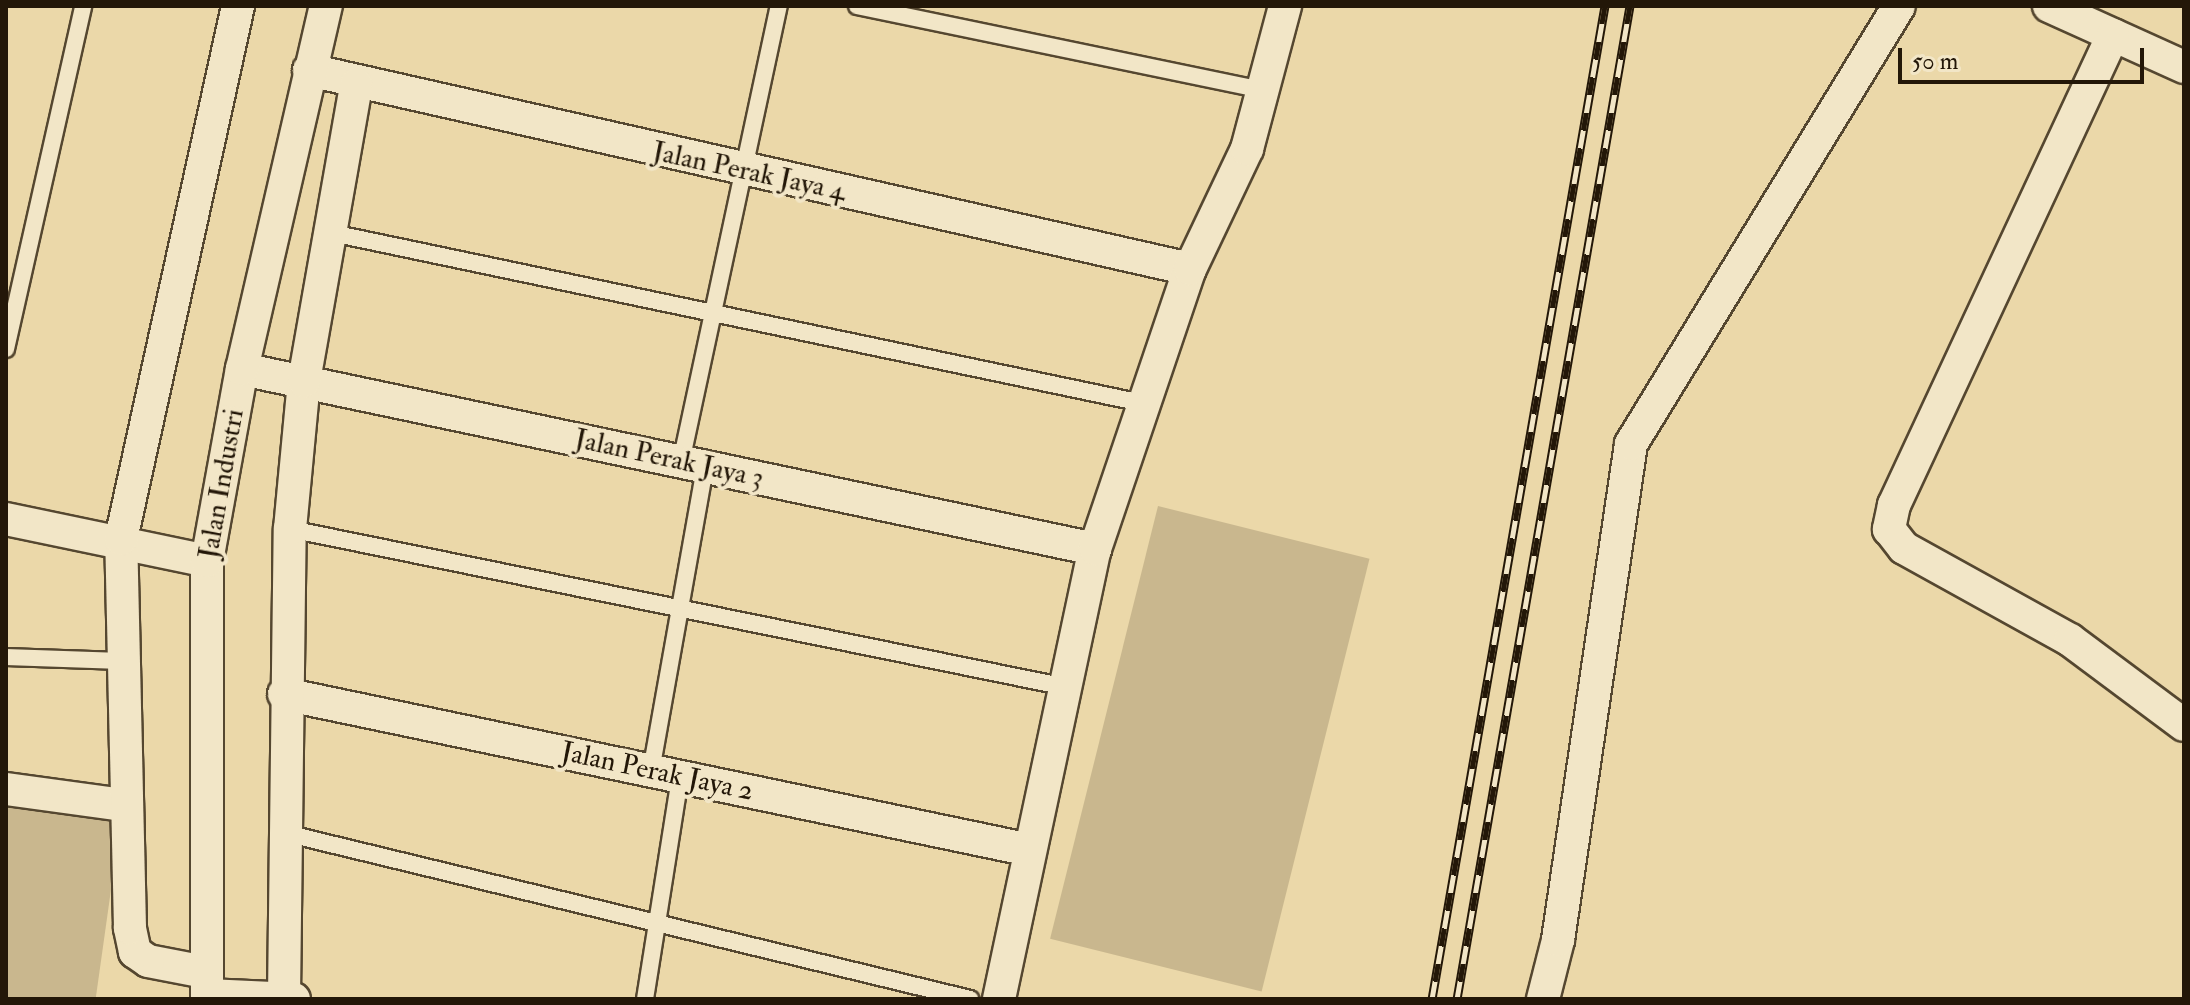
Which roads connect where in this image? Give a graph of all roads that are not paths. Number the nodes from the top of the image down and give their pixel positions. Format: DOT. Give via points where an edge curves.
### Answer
graph roads {
  1 [pos="83,6"];
  2 [pos="238,6"];
  3 [pos="326,6"];
  4 [pos="779,6"];
  5 [pos="857,6"];
  6 [pos="1285,6"];
  7 [pos="1899,6"];
  8 [pos="2049,6"];
  9 [pos="2113,35"];
  10 [pos="2184,67"];
  11 [pos="309,70"];
  12 [pos="356,85"];
  13 [pos="1264,90"];
  14 [pos="744,171"];
  15 [pos="327,232"];
  16 [pos="1190,269"];
  17 [pos="713,314"];
  18 [pos="6,349"];
  19 [pos="242,369"];
  20 [pos="304,381"];
  21 [pos="1142,403"];
  22 [pos="693,464"];
  23 [pos="6,519"];
  24 [pos="290,529"];
  25 [pos="121,539"];
  26 [pos="1095,549"];
  27 [pos="207,561"];
  28 [pos="680,608"];
  29 [pos="6,657"];
  30 [pos="121,661"];
  31 [pos="1061,686"];
  32 [pos="284,694"];
  33 [pos="2184,725"];
  34 [pos="666,774"];
  35 [pos="6,789"];
  36 [pos="123,805"];
  37 [pos="285,833"];
  38 [pos="1030,850"];
  39 [pos="657,923"];
  40 [pos="206,989"];
  41 [pos="289,998"];
  42 [pos="645,999"];
  43 [pos="970,999"];
  44 [pos="999,999"];
  45 [pos="1543,999"];
  1 -- 18 [label="lane"];
  2 -- 25 [label="street"];
  3 -- 11 [label="street, Jalan Industri"];
  4 -- 14 [label="lane"];
  5 -- 13 [label="lane"];
  6 -- 13 [label="street"];
  7 -- 45 [label="street" via="1631,444 1558,940"];
  8 -- 9 [label="street"];
  9 -- 10 [label="street"];
  9 -- 33 [label="street" via="1894,505 1889,529 1904,548 2070,640"];
  11 -- 12 [label="street, Jalan Perak Jaya 4"];
  11 -- 19 [label="street, Jalan Industri"];
  12 -- 14 [label="street, Jalan Perak Jaya 4"];
  12 -- 15 [label="street"];
  13 -- 16 [label="street" via="1247,149"];
  14 -- 16 [label="street, Jalan Perak Jaya 4"];
  14 -- 17 [label="lane"];
  15 -- 17 [label="lane"];
  15 -- 20 [label="street"];
  16 -- 21 [label="street"];
  17 -- 21 [label="lane"];
  17 -- 22 [label="lane"];
  19 -- 20 [label="street, Jalan Perak Jaya 3"];
  19 -- 27 [label="street, Jalan Industri"];
  20 -- 22 [label="street, Jalan Perak Jaya 3"];
  20 -- 24 [label="street"];
  21 -- 26 [label="street"];
  22 -- 26 [label="street, Jalan Perak Jaya 3"];
  22 -- 28 [label="lane"];
  23 -- 25 [label="street"];
  24 -- 28 [label="lane"];
  24 -- 32 [label="street"];
  25 -- 27 [label="street"];
  25 -- 30 [label="street"];
  26 -- 31 [label="street"];
  27 -- 40 [label="street, Jalan Industri"];
  28 -- 31 [label="lane"];
  28 -- 34 [label="lane"];
  29 -- 30 [label="lane"];
  30 -- 36 [label="street"];
  31 -- 38 [label="street"];
  32 -- 34 [label="street, Jalan Perak Jaya 2"];
  32 -- 37 [label="street"];
  34 -- 38 [label="street, Jalan Perak Jaya 2"];
  34 -- 39 [label="lane"];
  35 -- 36 [label="street"];
  36 -- 40 [label="street" via="135,952"];
  37 -- 39 [label="lane"];
  37 -- 41 [label="street"];
  38 -- 44 [label="street"];
  39 -- 42 [label="lane"];
  39 -- 43 [label="lane"];
  40 -- 41 [label="street"];
}
